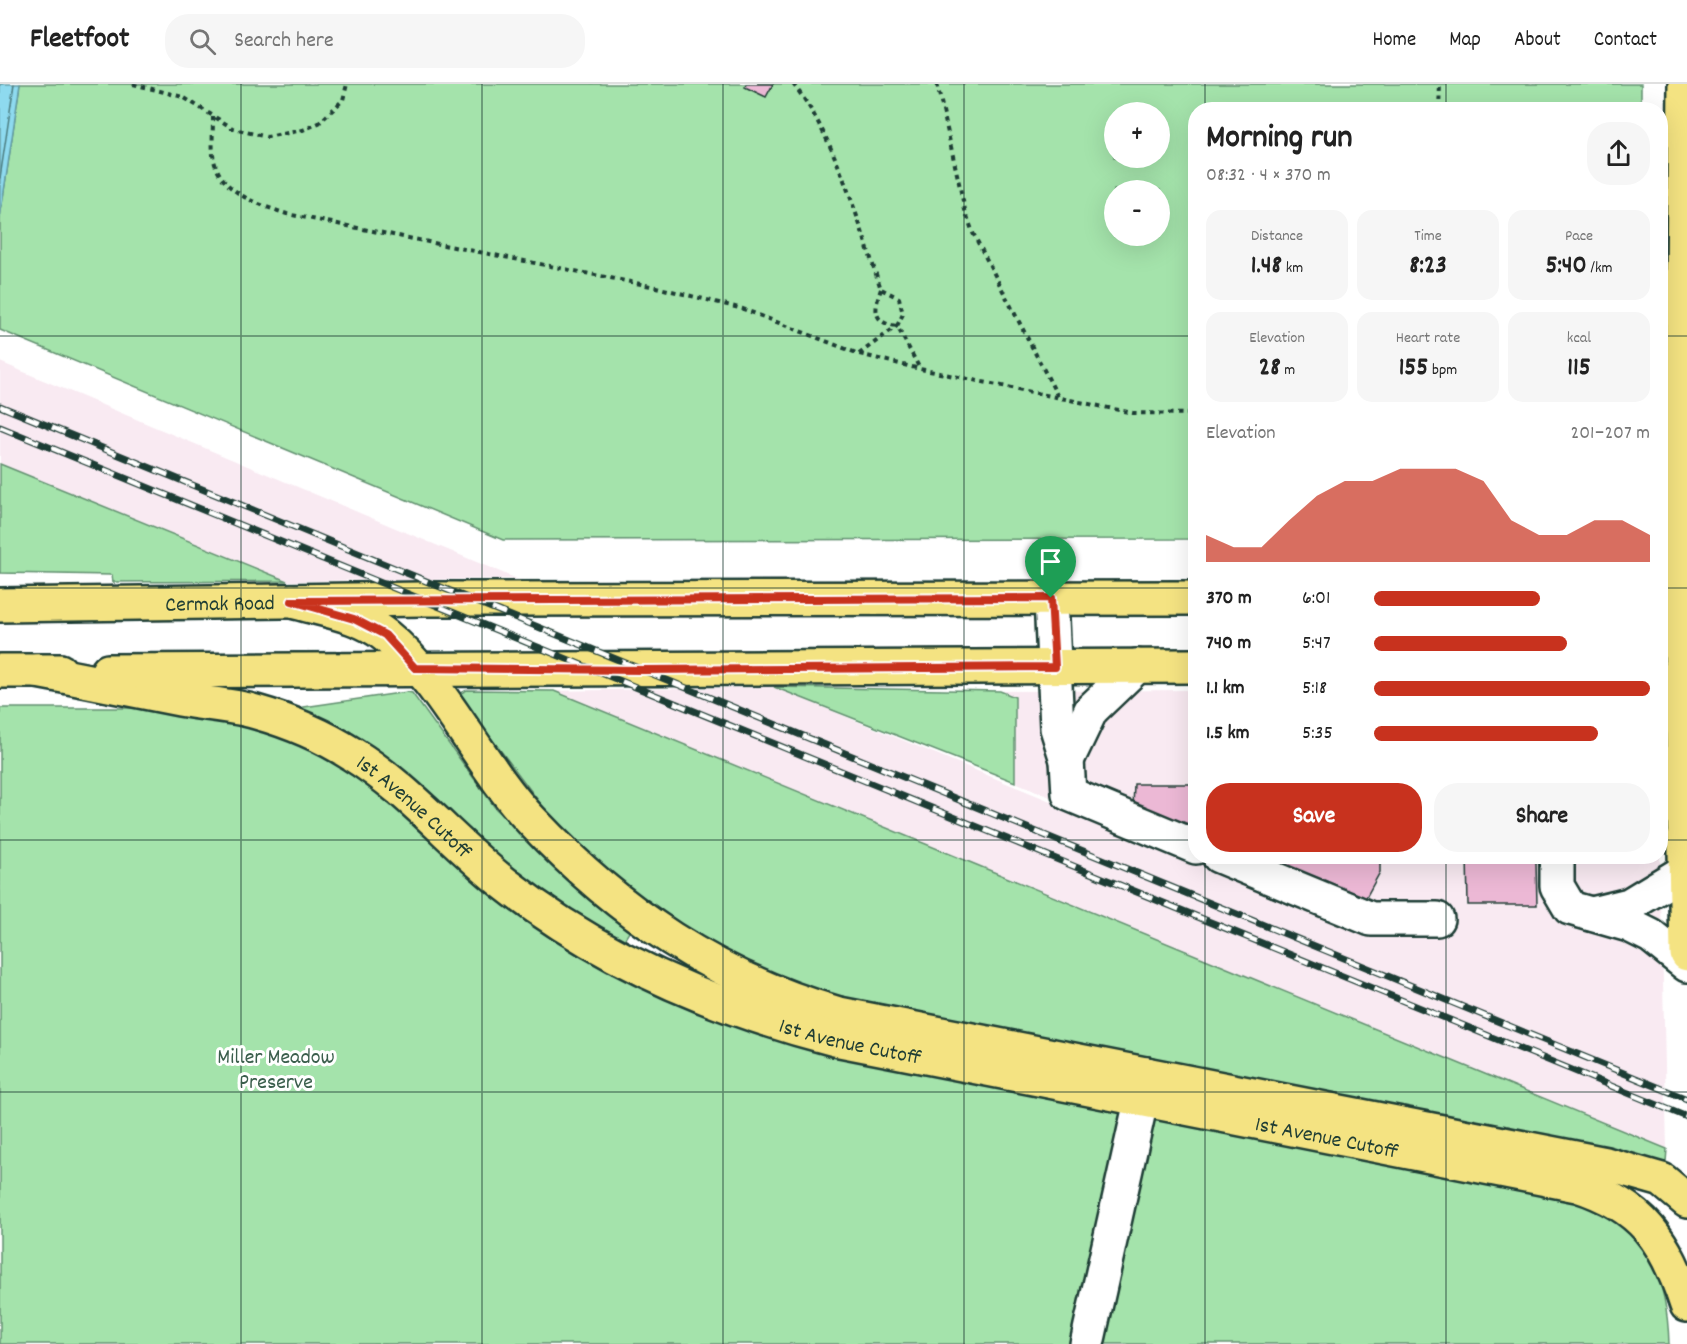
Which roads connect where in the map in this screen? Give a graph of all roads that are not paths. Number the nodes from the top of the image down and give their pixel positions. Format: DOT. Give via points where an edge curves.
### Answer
graph roads {
  1 [pos="1685,84"];
  2 [pos="1681,469"];
  3 [pos="1668,500"];
  4 [pos="1676,596"];
  5 [pos="1051,598"];
  6 [pos="1188,598"];
  7 [pos="292,601"];
  8 [pos="0,605"];
  9 [pos="1676,663"];
  10 [pos="1137,666"];
  11 [pos="1188,666"];
  12 [pos="1055,667"];
  13 [pos="415,668"];
  14 [pos="0,671"];
  15 [pos="37,671"];
  16 [pos="1067,759"];
  17 [pos="1188,844"];
  18 [pos="1239,864"];
  19 [pos="1557,864"];
  20 [pos="1685,872"];
  21 [pos="1587,915"];
  22 [pos="1437,919"];
  23 [pos="1687,954"];
  24 [pos="1687,965"];
  25 [pos="1144,1086"];
  26 [pos="1687,1201"];
  27 [pos="1687,1305"];
  28 [pos="1087,1344"];
  1 -- 2 [label="main road"];
  2 -- 3 [label="main road"];
  2 -- 4 [label="main road"];
  4 -- 9 [label="main road"];
  5 -- 6 [label="main road, Cermak Road"];
  5 -- 7 [label="main road, Cermak Road"];
  5 -- 12 [label="lane"];
  7 -- 8 [label="main road, Cermak Road"];
  7 -- 13 [label="main road, 1st Avenue Cutoff" via="354,619 385,635"];
  9 -- 20 [label="main road"];
  10 -- 11 [label="main road"];
  10 -- 12 [label="main road"];
  10 -- 16 [label="lane" via="1091,710"];
  12 -- 13 [label="main road"];
  12 -- 16 [label="lane" via="1057,728"];
  13 -- 15 [label="main road"];
  13 -- 25 [label="main road, 1st Avenue Cutoff" via="531,820 627,908 701,959 796,1002"];
  14 -- 15 [label="main road"];
  15 -- 25 [label="main road, 1st Avenue Cutoff" via="256,712 308,731 351,753 391,782 476,861 564,926 648,972 741,1012 835,1038"];
  16 -- 17 [label="lane" via="1069,794"];
  18 -- 22 [label="lane" via="1371,918"];
  19 -- 21 [label="lane" via="1561,896 1570,908"];
  20 -- 21 [label="lane" via="1629,905"];
  20 -- 23 [label="main road"];
  21 -- 24 [label="lane" via="1629,925 1651,936"];
  25 -- 26 [label="main road, 1st Avenue Cutoff" via="1606,1164 1662,1180"];
  25 -- 27 [label="main road, 1st Avenue Cutoff" via="1603,1193 1643,1220 1657,1237 1676,1270"];
  25 -- 28 [label="lane"];
}
